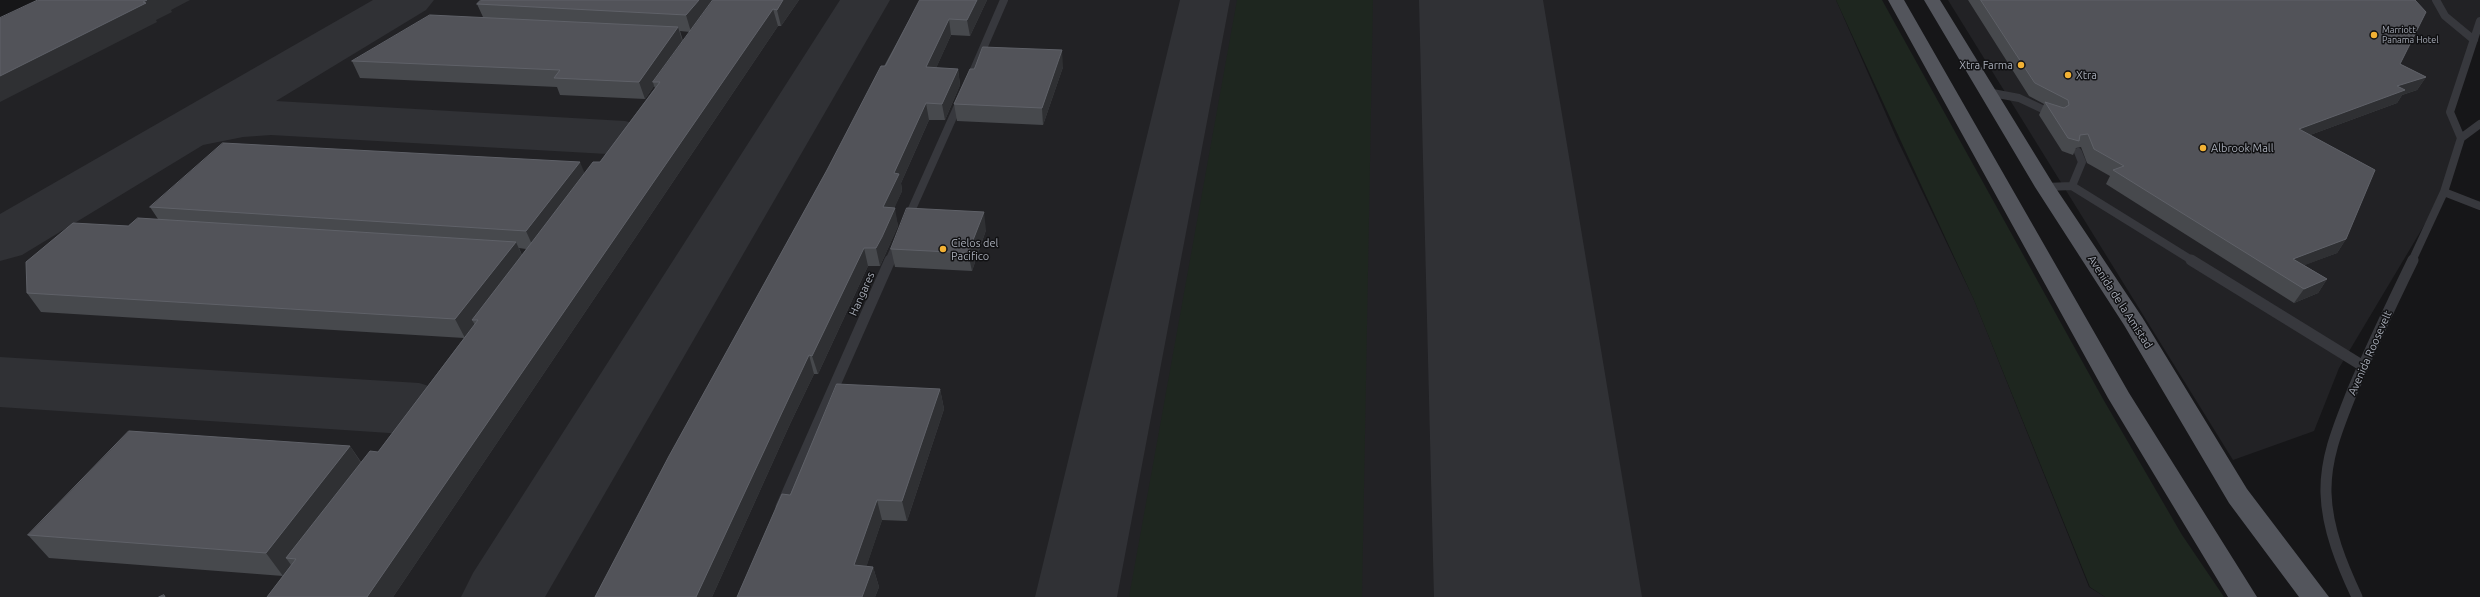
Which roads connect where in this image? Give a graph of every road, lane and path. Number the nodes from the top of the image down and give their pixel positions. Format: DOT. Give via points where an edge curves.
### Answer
graph roads {
  1 [pos="1004,0"];
  2 [pos="1896,0"];
  3 [pos="1932,0"];
  4 [pos="2436,0"];
  5 [pos="2480,22"];
  6 [pos="2474,40"];
  7 [pos="1988,92"];
  8 [pos="2057,116"];
  9 [pos="2480,124"];
  10 [pos="2461,138"];
  11 [pos="2078,152"];
  12 [pos="2072,186"];
  13 [pos="2045,187"];
  14 [pos="2444,192"];
  15 [pos="2480,206"];
  16 [pos="2363,366"];
  17 [pos="776,517"];
  18 [pos="2242,597"];
  19 [pos="2315,597"];
  20 [pos="2357,597"];
  1 -- 17 [label="lane, Hangares"];
  2 -- 18 [label="main road" via="2120,398"];
  3 -- 7 [label="main road, Avenida de la Amistad"];
  4 -- 6 [label="lane" via="2445,16"];
  5 -- 6 [label="lane"];
  6 -- 10 [label="lane" via="2450,112"];
  7 -- 8 [label="lane" via="2019,98"];
  7 -- 13 [label="main road, Avenida de la Amistad"];
  9 -- 10 [label="lane"];
  10 -- 14 [label="lane, Avenida Roosevelt"];
  11 -- 12 [label="lane" via="2082,162"];
  12 -- 13 [label="lane"];
  12 -- 16 [label="lane"];
  13 -- 19 [label="main road, Avenida de la Amistad" via="2134,322 2238,496"];
  14 -- 15 [label="lane"];
  14 -- 16 [label="lane, Avenida Roosevelt"];
  16 -- 20 [label="lane, Avenida Roosevelt" via="2336,432 2327,466 2326,494 2332,530 2344,569"];
}
